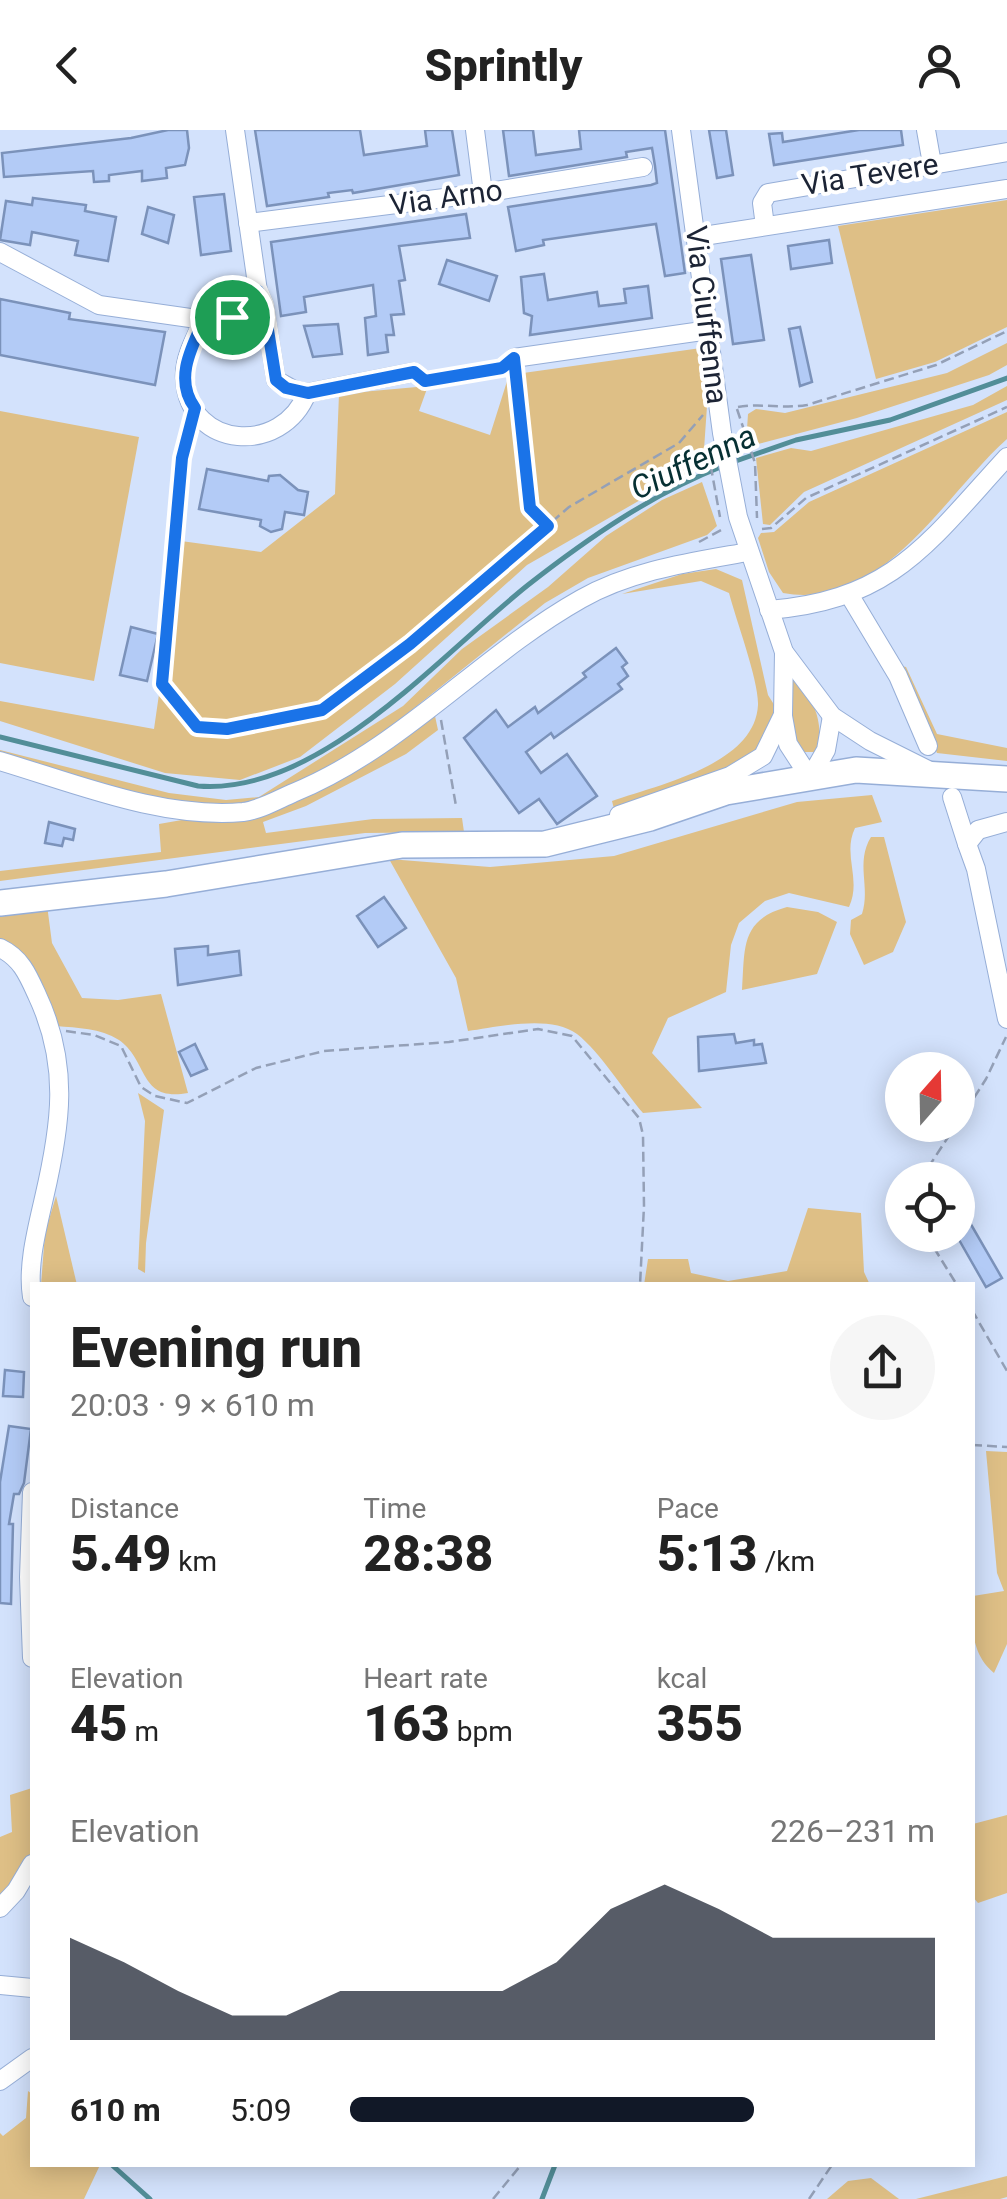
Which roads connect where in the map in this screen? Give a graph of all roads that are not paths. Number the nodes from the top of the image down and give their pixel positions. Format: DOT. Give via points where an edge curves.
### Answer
graph roads {
  1 [pos="235,130"];
  2 [pos="475,130"];
  3 [pos="681,130"];
  4 [pos="926,130"];
  5 [pos="1007,152"];
  6 [pos="932,164"];
  7 [pos="643,167"];
  8 [pos="1007,189"];
  9 [pos="483,193"];
  10 [pos="248,222"];
  11 [pos="765,226"];
  12 [pos="697,237"];
  13 [pos="0,252"];
  14 [pos="258,291"];
  15 [pos="204,320"];
  16 [pos="709,330"];
  17 [pos="514,358"];
  18 [pos="414,372"];
  19 [pos="308,393"];
  20 [pos="1007,457"];
  21 [pos="738,527"];
  22 [pos="850,596"];
  23 [pos="768,610"];
  24 [pos="784,652"];
  25 [pos="783,715"];
  26 [pos="832,716"];
  27 [pos="928,746"];
  28 [pos="0,761"];
  29 [pos="935,774"];
  30 [pos="810,778"];
  31 [pos="1007,780"];
  32 [pos="952,798"];
  33 [pos="1007,822"];
  34 [pos="581,835"];
  35 [pos="967,844"];
  36 [pos="0,903"];
  37 [pos="0,948"];
  38 [pos="1007,1019"];
  39 [pos="33,1282"];
  40 [pos="30,1532"];
  41 [pos="30,1616"];
  42 [pos="30,1868"];
  43 [pos="0,1908"];
  44 [pos="0,1985"];
  45 [pos="30,1988"];
  46 [pos="30,2060"];
  47 [pos="0,2082"];
  1 -- 10 [label="street"];
  2 -- 9 [label="street"];
  3 -- 12 [label="street, Via Ciuffenna"];
  4 -- 6 [label="street"];
  5 -- 6 [label="street, Via Tevere"];
  6 -- 11 [label="street, Via Tevere" via="768,193 762,203"];
  7 -- 9 [label="street, Via Arno"];
  8 -- 11 [label="street, Via Tevere"];
  9 -- 10 [label="street, Via Arno"];
  10 -- 14 [label="street"];
  11 -- 12 [label="street, Via Tevere"];
  12 -- 16 [label="street, Via Ciuffenna"];
  13 -- 15 [label="street" via="99,305"];
  14 -- 15 [label="street" via="252,310"];
  14 -- 19 [label="street" via="276,380"];
  15 -- 19 [label="street" via="184,375 187,397 207,423 232,437 256,438 281,428"];
  16 -- 17 [label="street"];
  16 -- 21 [label="street, Via Ciuffenna"];
  18 -- 19 [label="street"];
  20 -- 22 [label="street" via="905,566"];
  21 -- 23 [label="street, Via Ciuffenna"];
  21 -- 28 [label="street" via="676,565 604,587 334,776 249,812 186,810"];
  22 -- 23 [label="street"];
  22 -- 27 [label="street" via="898,676"];
  23 -- 24 [label="street, Via Ciuffenna"];
  24 -- 25 [label="street"];
  24 -- 26 [label="street, Via Ciuffenna"];
  25 -- 30 [label="street" via="788,744"];
  25 -- 34 [label="street" via="764,756"];
  26 -- 29 [label="street, Via Ciuffenna"];
  26 -- 30 [label="street" via="826,750"];
  29 -- 30 [label="main road" via="856,770"];
  29 -- 31 [label="main road"];
  30 -- 34 [label="main road" via="726,792"];
  32 -- 35 [label="street"];
  33 -- 35 [label="street" via="978,830"];
  34 -- 36 [label="main road" via="545,844 402,845"];
  35 -- 38 [label="street"];
  37 -- 39 [label="street" via="25,969 60,1060 60,1102"];
  40 -- 41 [label="street"];
  42 -- 43 [label="street"];
  44 -- 45 [label="street"];
  46 -- 47 [label="street"];
}
